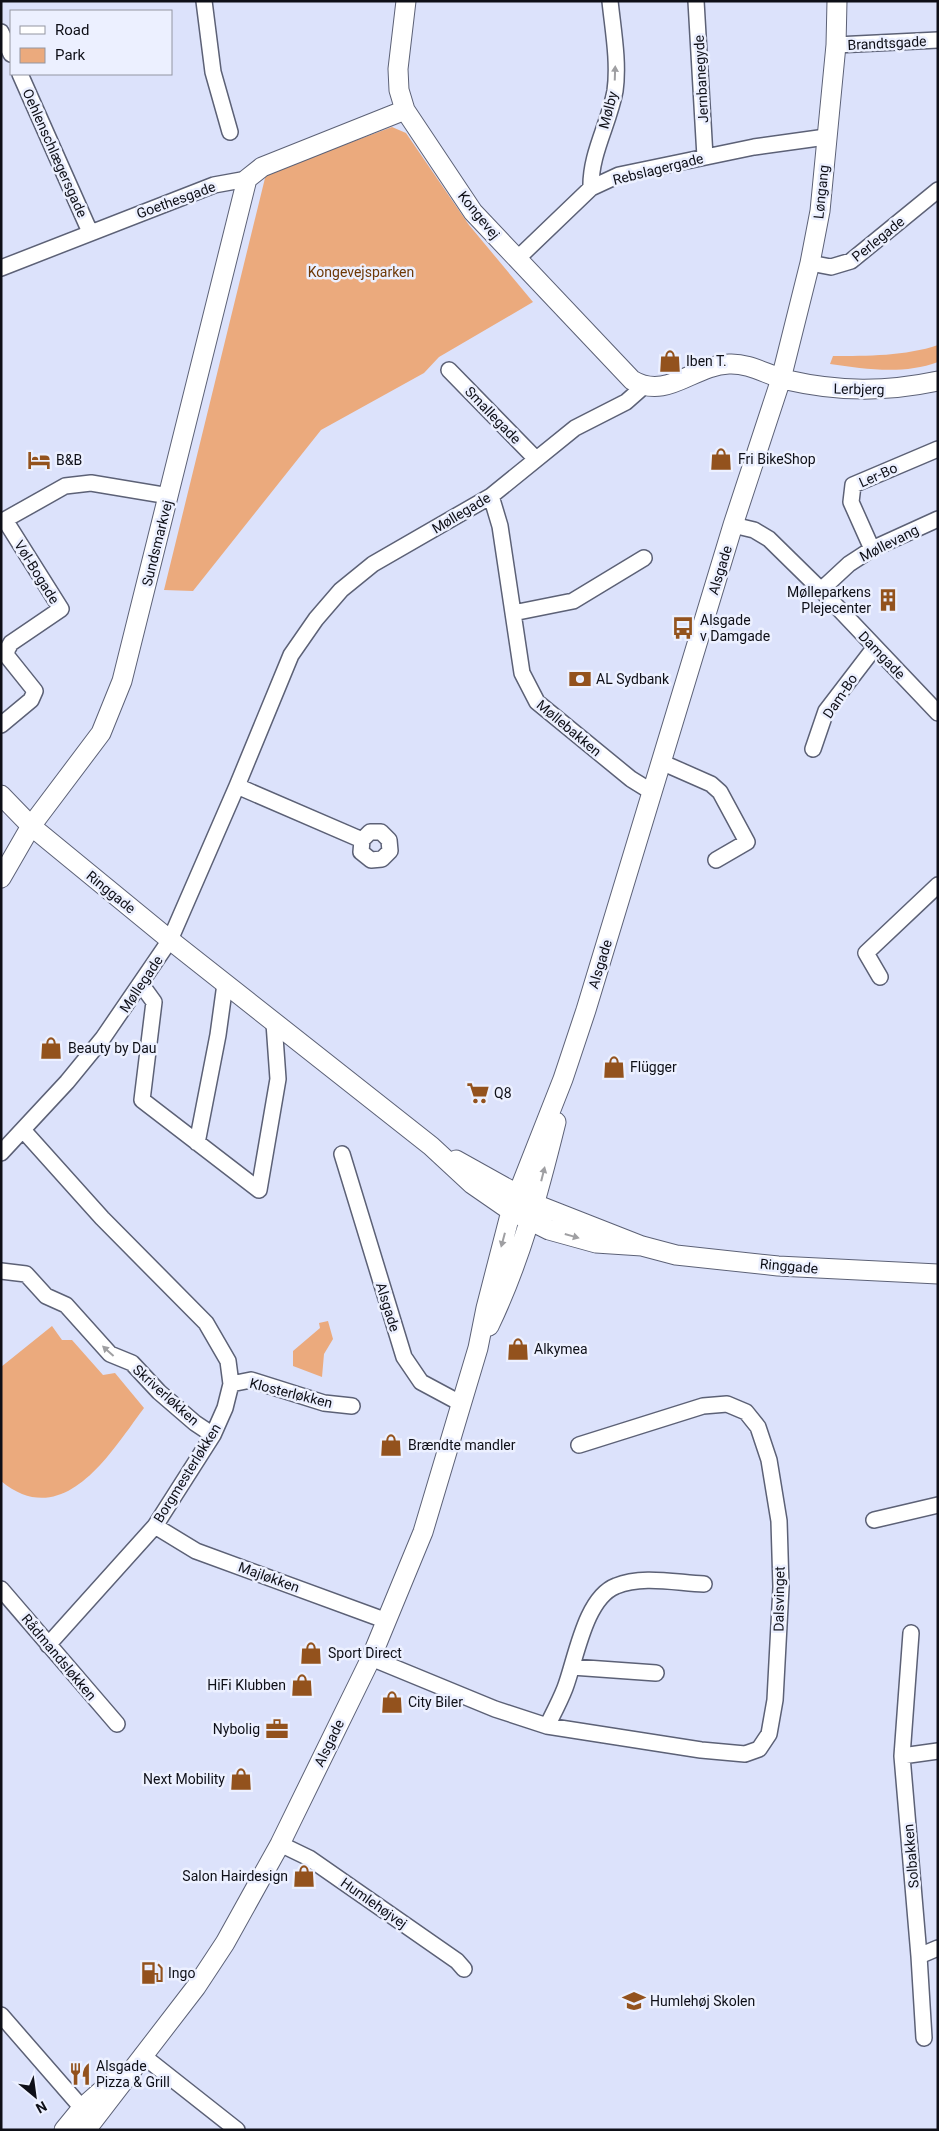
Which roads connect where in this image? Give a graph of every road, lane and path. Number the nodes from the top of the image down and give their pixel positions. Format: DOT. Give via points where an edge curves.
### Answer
graph roads {
  1 [pos="204,1"];
  2 [pos="406,1"];
  3 [pos="610,1"];
  4 [pos="696,1"];
  5 [pos="837,1"];
  6 [pos="1,32"];
  7 [pos="938,40"];
  8 [pos="836,45"];
  9 [pos="10,52"];
  10 [pos="20,75"];
  11 [pos="405,110"];
  12 [pos="230,132"];
  13 [pos="826,137"];
  14 [pos="705,157"];
  15 [pos="247,179"];
  16 [pos="591,188"];
  17 [pos="938,190"];
  18 [pos="90,232"];
  19 [pos="517,259"];
  20 [pos="810,263"];
  21 [pos="1,268"];
  22 [pos="449,370"];
  23 [pos="781,379"];
  24 [pos="938,381"];
  25 [pos="643,387"];
  26 [pos="938,449"];
  27 [pos="536,459"];
  28 [pos="168,496"];
  29 [pos="491,496"];
  30 [pos="938,519"];
  31 [pos="3,521"];
  32 [pos="733,525"];
  33 [pos="872,549"];
  34 [pos="644,558"];
  35 [pos="821,590"];
  36 [pos="513,613"];
  37 [pos="875,647"];
  38 [pos="938,713"];
  39 [pos="1,725"];
  40 [pos="812,749"];
  41 [pos="661,762"];
  42 [pos="237,786"];
  43 [pos="652,792"];
  44 [pos="1,795"];
  45 [pos="31,826"];
  46 [pos="362,840"];
  47 [pos="716,860"];
  48 [pos="1,878"];
  49 [pos="938,885"];
  50 [pos="170,940"];
  51 [pos="880,977"];
  52 [pos="141,984"];
  53 [pos="225,984"];
  54 [pos="274,1023"];
  55 [pos="563,1079"];
  56 [pos="23,1130"];
  57 [pos="197,1143"];
  58 [pos="1,1153"];
  59 [pos="342,1154"];
  60 [pos="514,1202"];
  61 [pos="532,1213"];
  62 [pos="1,1271"];
  63 [pos="938,1274"];
  64 [pos="478,1348"];
  65 [pos="231,1384"];
  66 [pos="462,1404"];
  67 [pos="352,1406"];
  68 [pos="213,1435"];
  69 [pos="579,1445"];
  70 [pos="938,1505"];
  71 [pos="874,1520"];
  72 [pos="155,1526"];
  73 [pos="704,1584"];
  74 [pos="1,1589"];
  75 [pos="387,1621"];
  76 [pos="910,1633"];
  77 [pos="48,1644"];
  78 [pos="371,1658"];
  79 [pos="572,1668"];
  80 [pos="656,1673"];
  81 [pos="117,1724"];
  82 [pos="547,1726"];
  83 [pos="938,1751"];
  84 [pos="902,1756"];
  85 [pos="280,1844"];
  86 [pos="938,1948"];
  87 [pos="919,1956"];
  88 [pos="464,1968"];
  89 [pos="1,2015"];
  90 [pos="924,2038"];
  91 [pos="142,2055"];
  92 [pos="82,2108"];
  93 [pos="64,2130"];
  94 [pos="86,2130"];
  95 [pos="237,2130"];
  1 -- 12 [label="street" via="212,72"];
  2 -- 11 [label="street, Kongevej" via="398,69 399,90"];
  16 -- 3 [label="street, Mølby, one-way" via="590,171 615,91 616,63"];
  4 -- 14 [label="street, Jernbanegyde"];
  5 -- 8 [label="street, Løngang"];
  6 -- 9 [label="street"];
  7 -- 8 [label="street, Brandtsgade"];
  8 -- 13 [label="street, Løngang"];
  10 -- 18 [label="street, Oehlenschlægersgade"];
  11 -- 15 [label="street, Goethesgade" via="262,168"];
  11 -- 19 [label="street, Kongevej" via="473,212"];
  13 -- 14 [label="street, Rebslagergade"];
  13 -- 20 [label="street, Løngang" via="820,211"];
  14 -- 16 [label="street, Rebslagergade" via="619,175"];
  15 -- 18 [label="street, Goethesgade" via="214,185"];
  15 -- 28 [label="street, Sundsmarkvej"];
  16 -- 19 [label="street, Rebslagergade"];
  17 -- 20 [label="street, Perlegade" via="851,261 830,267"];
  18 -- 21 [label="street, Goethesgade"];
  19 -- 25 [label="street, Kongevej" via="632,380"];
  20 -- 23 [label="street, Løngang"];
  22 -- 27 [label="street, Smallegade"];
  23 -- 24 [label="street, Lerbjerg" via="850,391"];
  23 -- 25 [label="street" via="745,365 729,364 712,366 665,386"];
  23 -- 32 [label="street, Alsgade"];
  25 -- 27 [label="street, Møllegade" via="626,402 575,428"];
  26 -- 33 [label="street, Ler-Bo" via="854,485 851,502"];
  27 -- 29 [label="street, Møllegade"];
  28 -- 31 [label="street, Vøl-Bogade" via="91,482 65,486"];
  28 -- 45 [label="street, Sundsmarkvej" via="122,681 111,710 101,733"];
  29 -- 36 [label="street, Møllebakken" via="500,526"];
  29 -- 42 [label="street, Møllegade" via="373,564 341,590 290,655"];
  30 -- 33 [label="street, Møllevang"];
  31 -- 39 [label="street, Vøl-Bogade" via="61,609 11,643 7,650 7,656 35,691 31,700"];
  32 -- 35 [label="street, Damgade" via="754,530 769,539"];
  32 -- 41 [label="street, Alsgade"];
  33 -- 35 [label="street, Møllevang"];
  34 -- 36 [label="street" via="573,602"];
  35 -- 37 [label="street, Damgade"];
  36 -- 43 [label="street, Møllebakken" via="522,673 537,702 631,779"];
  37 -- 38 [label="street, Damgade"];
  37 -- 40 [label="street, Dam-Bo" via="826,711"];
  41 -- 43 [label="street, Alsgade"];
  41 -- 47 [label="street" via="711,784 720,792 746,842"];
  42 -- 46 [label="street"];
  42 -- 50 [label="street, Møllegade"];
  43 -- 55 [label="street, Alsgade"];
  44 -- 45 [label="street, Ringgade"];
  45 -- 48 [label="street, Sundsmarkvej"];
  45 -- 50 [label="street, Ringgade"];
  49 -- 51 [label="street" via="866,952"];
  50 -- 52 [label="street, Møllegade"];
  50 -- 53 [label="street, Ringgade"];
  52 -- 56 [label="street, Møllegade" via="103,1038"];
  52 -- 57 [label="street" via="154,1002 142,1100"];
  53 -- 54 [label="street, Ringgade"];
  53 -- 57 [label="street"];
  54 -- 57 [label="street" via="278,1079 259,1190"];
  54 -- 60 [label="street, Ringgade" via="431,1146"];
  55 -- 60 [label="street, Alsgade"];
  61 -- 55 [label="street, Alsgade, one-way" via="557,1118"];
  56 -- 58 [label="street, Møllegade"];
  56 -- 65 [label="street, Borgmesterløkken" via="102,1218 206,1323 228,1361"];
  59 -- 66 [label="street, Alsgade" via="404,1358 421,1382"];
  60 -- 61 [label="street, Ringgade"];
  60 -- 64 [label="street, Alsgade, one-way"];
  61 -- 63 [label="street, Ringgade" via="549,1230 596,1243 642,1246 676,1255 778,1266"];
  61 -- 64 [label="street, Alsgade" via="502,1300"];
  68 -- 62 [label="street, Skriverløkken, one-way" via="160,1392 132,1363 110,1354 66,1305 46,1296 26,1274"];
  64 -- 66 [label="street, Alsgade"];
  65 -- 67 [label="street, Klosterløkken" via="250,1380 324,1403"];
  65 -- 68 [label="street, Borgmesterløkken"];
  66 -- 75 [label="street, Alsgade" via="423,1532"];
  68 -- 72 [label="street, Borgmesterløkken"];
  69 -- 82 [label="street, Dalsvinget" via="703,1406 727,1404 746,1412 758,1427 769,1460 779,1520 781,1587 775,1700 768,1734 759,1749 745,1754"];
  70 -- 71 [label="street"];
  72 -- 75 [label="street, Majløkken" via="196,1551"];
  72 -- 77 [label="street, Borgmesterløkken"];
  73 -- 79 [label="street" via="636,1581 616,1586 603,1594 586,1624"];
  74 -- 77 [label="street, Rådmandsløkken"];
  75 -- 78 [label="street, Alsgade"];
  76 -- 84 [label="street, Solbakken"];
  77 -- 81 [label="street, Rådmandsløkken"];
  78 -- 82 [label="street, Dalsvinget" via="495,1709"];
  78 -- 85 [label="street, Alsgade"];
  79 -- 80 [label="street"];
  79 -- 82 [label="street"];
  83 -- 84 [label="street"];
  84 -- 87 [label="street, Solbakken"];
  85 -- 88 [label="street, Humlehøjvej" via="308,1858"];
  85 -- 91 [label="street, Alsgade" via="225,1943 196,1987"];
  86 -- 87 [label="street"];
  87 -- 90 [label="street, Solbakken"];
  89 -- 92 [label="street"];
  91 -- 92 [label="street, Alsgade"];
  91 -- 94 [label="street, Alsgade"];
  91 -- 95 [label="street"];
  92 -- 93 [label="street, Alsgade"];
}
